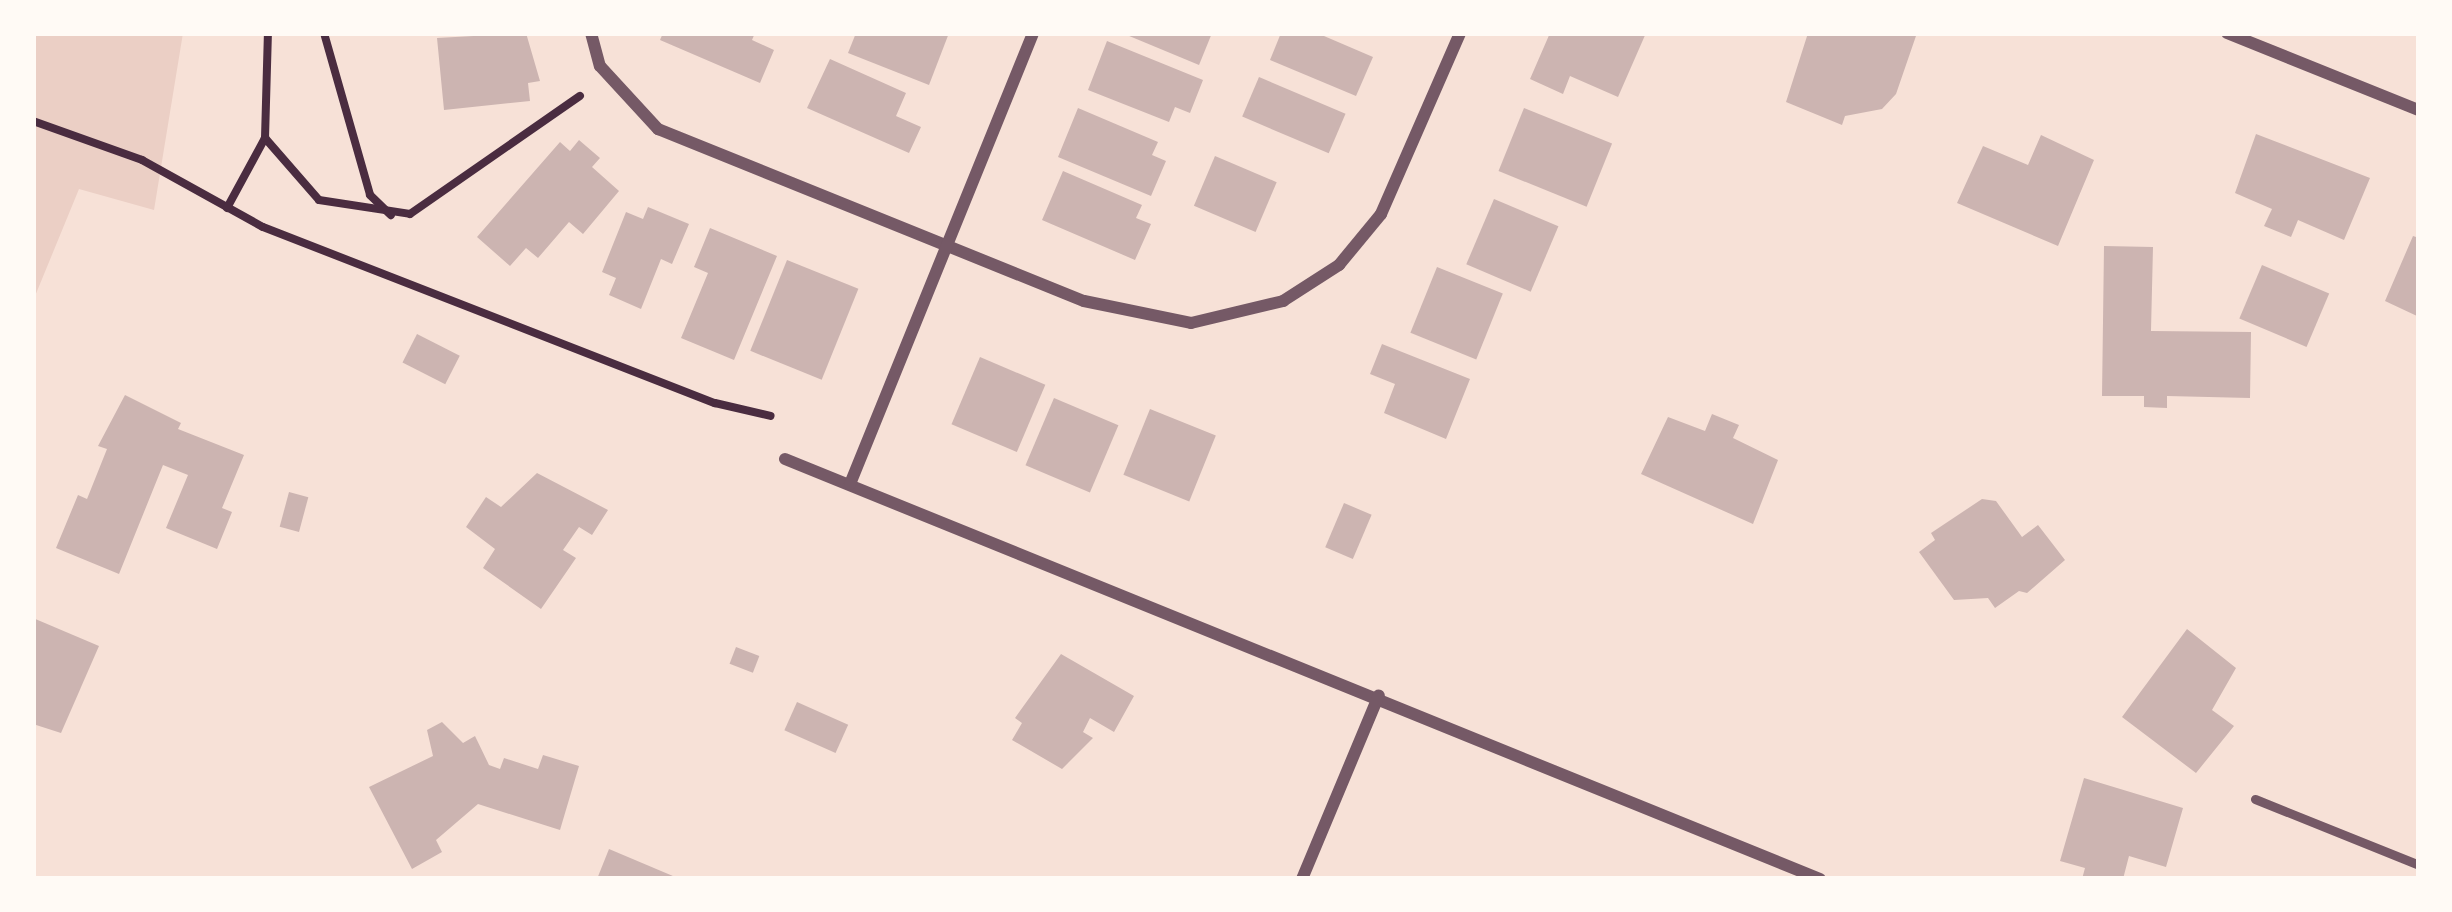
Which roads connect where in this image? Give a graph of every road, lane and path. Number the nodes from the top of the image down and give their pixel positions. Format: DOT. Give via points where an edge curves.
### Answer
graph roads {
  1 [pos="268,33"];
  2 [pos="324,33"];
  3 [pos="591,33"];
  4 [pos="1034,33"];
  5 [pos="1460,33"];
  6 [pos="2228,33"];
  7 [pos="580,95"];
  8 [pos="2419,110"];
  9 [pos="33,122"];
  10 [pos="265,139"];
  11 [pos="227,208"];
  12 [pos="392,216"];
  13 [pos="947,247"];
  14 [pos="771,416"];
  15 [pos="785,459"];
  16 [pos="850,484"];
  17 [pos="1379,695"];
  18 [pos="2255,800"];
  19 [pos="2419,865"];
  20 [pos="1302,879"];
  21 [pos="1820,879"];
  1 -- 10 [label="path"];
  2 -- 12 [label="path" via="370,195"];
  3 -- 13 [label="street" via="599,66 658,129"];
  4 -- 13 [label="street"];
  5 -- 13 [label="street" via="1381,214 1340,265 1283,302 1191,323 1150,320"];
  6 -- 8 [label="street"];
  7 -- 12 [label="path" via="410,214"];
  9 -- 11 [label="path" via="142,160"];
  10 -- 11 [label="path"];
  10 -- 12 [label="path" via="320,200"];
  11 -- 14 [label="path" via="716,403"];
  13 -- 16 [label="street"];
  15 -- 16 [label="street"];
  16 -- 17 [label="street"];
  17 -- 20 [label="street"];
  17 -- 21 [label="street"];
  18 -- 19 [label="lane"];
}
